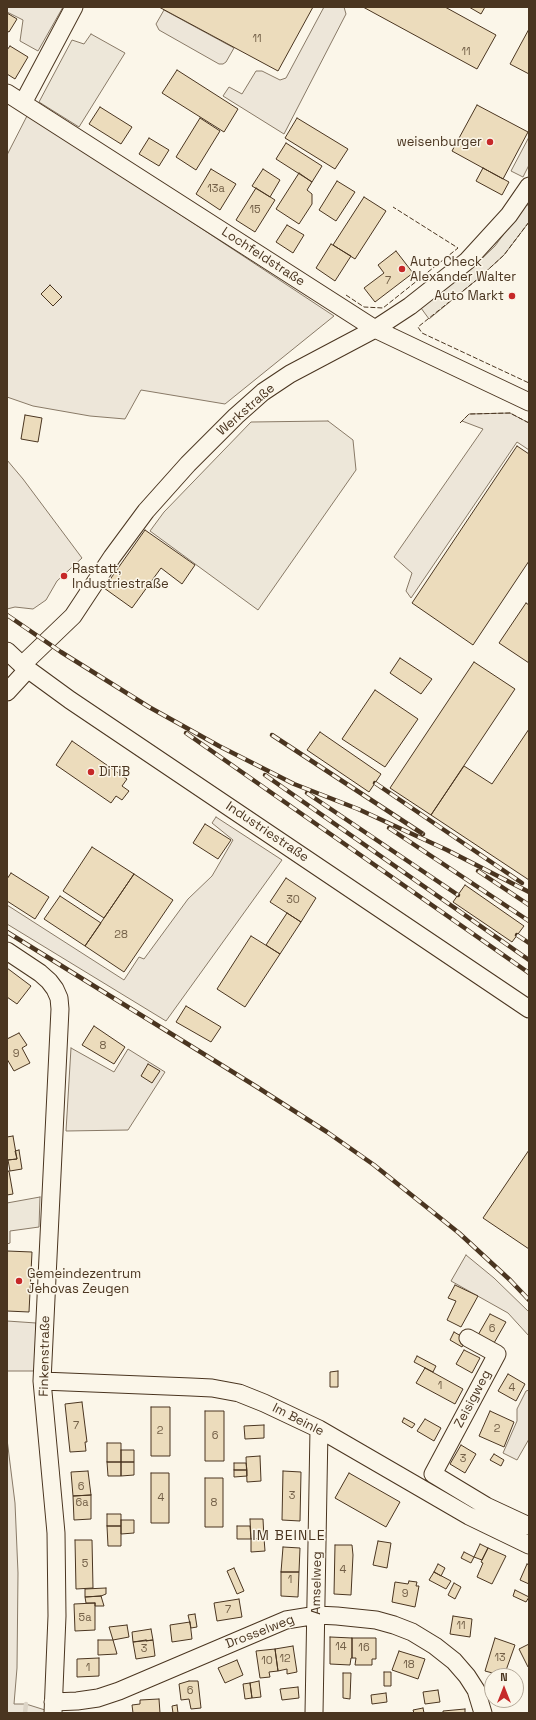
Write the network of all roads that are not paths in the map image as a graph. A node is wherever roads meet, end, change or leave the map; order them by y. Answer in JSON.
{"nodes":[{"id":1,"x":74,"y":7,"type":"edge"},
{"id":2,"x":7,"y":93,"type":"edge"},
{"id":3,"x":23,"y":103,"type":"junction"},
{"id":4,"x":529,"y":186,"type":"edge"},
{"id":5,"x":375,"y":329,"type":"junction"},
{"id":6,"x":529,"y":402,"type":"edge"},
{"id":7,"x":7,"y":651,"type":"edge"},
{"id":8,"x":25,"y":667,"type":"junction"},
{"id":9,"x":7,"y":692,"type":"edge"},
{"id":10,"x":7,"y":951,"type":"edge"},
{"id":11,"x":529,"y":1009,"type":"edge"},
{"id":12,"x":468,"y":1338,"type":"dead end"},
{"id":13,"x":42,"y":1381,"type":"junction"},
{"id":14,"x":319,"y":1429,"type":"junction"},
{"id":15,"x":529,"y":1526,"type":"edge"},
{"id":16,"x":529,"y":1545,"type":"edge"},
{"id":17,"x":317,"y":1615,"type":"junction"},
{"id":18,"x":53,"y":1707,"type":"edge"},
{"id":19,"x":314,"y":1713,"type":"edge"},
{"id":20,"x":483,"y":1713,"type":"edge"}],
"edges":[{"from":1,"to":3,"type":"street"},
{"from":2,"to":3,"type":"street","name":"Lochfeldstraße"},
{"from":3,"to":5,"type":"street","name":"Lochfeldstraße"},
{"from":4,"to":5,"type":"street","name":"Werkstraße"},
{"from":5,"to":6,"type":"street","name":"Lochfeldstraße"},
{"from":5,"to":8,"type":"street","name":"Werkstraße"},
{"from":7,"to":8,"type":"street","name":"Industriestraße"},
{"from":8,"to":9,"type":"street","name":"Werkstraße"},
{"from":8,"to":11,"type":"street","name":"Industriestraße"},
{"from":10,"to":13,"type":"street","name":"Finkenstraße"},
{"from":12,"to":15,"type":"street","name":"Zeisigweg"},
{"from":13,"to":14,"type":"street","name":"Im Beinle"},
{"from":13,"to":18,"type":"street","name":"Finkenstraße"},
{"from":14,"to":16,"type":"street","name":"Im Beinle"},
{"from":14,"to":17,"type":"street","name":"Amselweg"},
{"from":17,"to":18,"type":"street","name":"Drosselweg"},
{"from":17,"to":19,"type":"street","name":"Amselweg"},
{"from":17,"to":20,"type":"street","name":"Drosselweg"}]}
